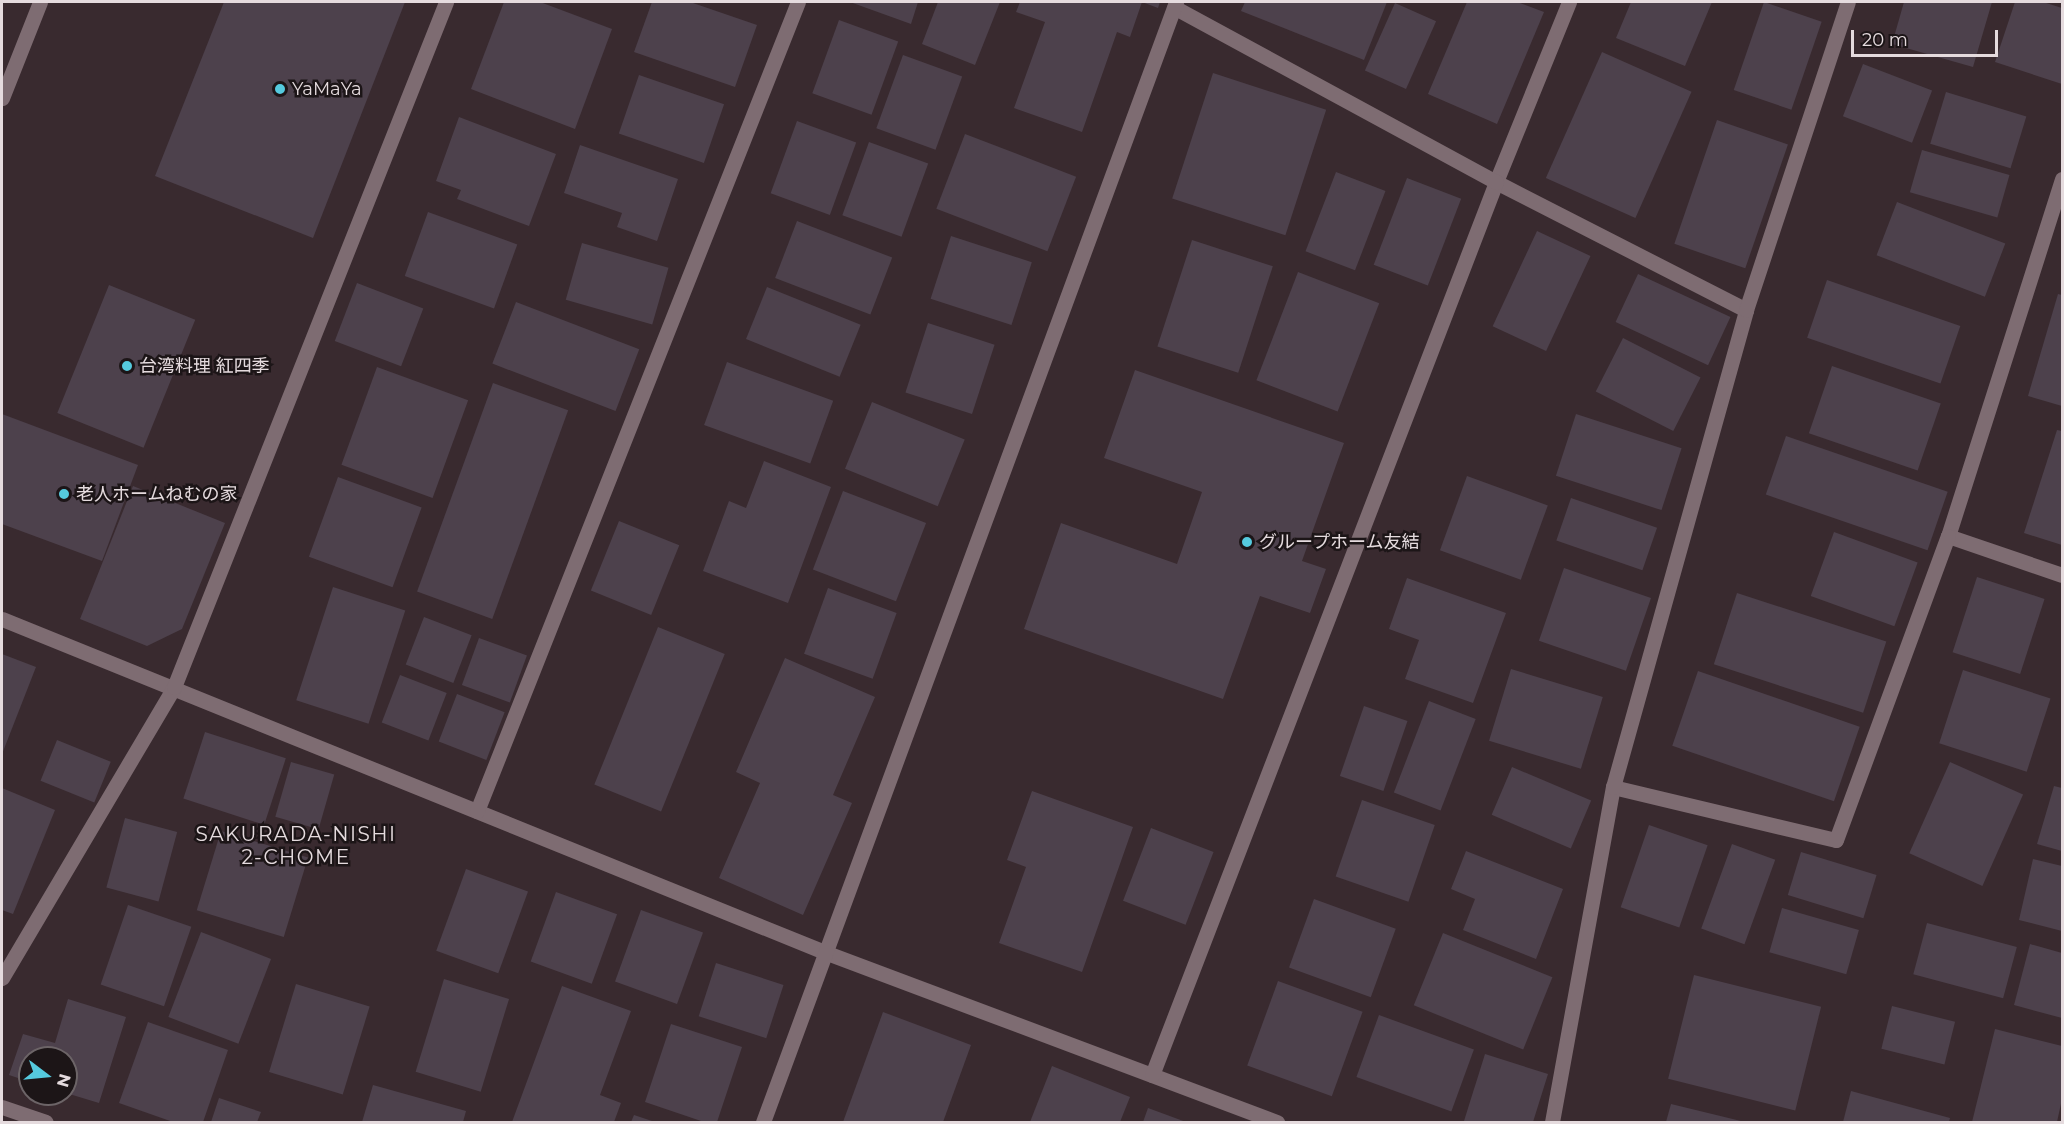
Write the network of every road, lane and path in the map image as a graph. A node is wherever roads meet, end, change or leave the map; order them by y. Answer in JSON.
{"nodes":[{"id":1,"x":40,"y":2,"type":"edge"},
{"id":2,"x":446,"y":2,"type":"edge"},
{"id":3,"x":798,"y":2,"type":"edge"},
{"id":4,"x":1569,"y":2,"type":"edge"},
{"id":5,"x":1848,"y":2,"type":"edge"},
{"id":6,"x":1175,"y":4,"type":"edge"},
{"id":7,"x":2,"y":98,"type":"edge"},
{"id":8,"x":2062,"y":179,"type":"edge"},
{"id":9,"x":1497,"y":182,"type":"junction"},
{"id":10,"x":1746,"y":310,"type":"junction"},
{"id":11,"x":1948,"y":536,"type":"junction"},
{"id":12,"x":2062,"y":576,"type":"edge"},
{"id":13,"x":2,"y":619,"type":"edge"},
{"id":14,"x":174,"y":687,"type":"junction"},
{"id":15,"x":1613,"y":787,"type":"junction"},
{"id":16,"x":477,"y":811,"type":"junction"},
{"id":17,"x":826,"y":954,"type":"junction"},
{"id":18,"x":2,"y":978,"type":"edge"},
{"id":19,"x":1152,"y":1075,"type":"junction"},
{"id":20,"x":2,"y":1107,"type":"edge"},
{"id":21,"x":46,"y":1122,"type":"edge"},
{"id":22,"x":763,"y":1122,"type":"edge"},
{"id":23,"x":1276,"y":1122,"type":"edge"},
{"id":24,"x":1552,"y":1122,"type":"edge"}],
"edges":[{"from":1,"to":7,"type":"street"},
{"from":2,"to":14,"type":"street"},
{"from":3,"to":16,"type":"street"},
{"from":4,"to":9,"type":"street"},
{"from":5,"to":10,"type":"street"},
{"from":6,"to":9,"type":"street"},
{"from":6,"to":17,"type":"street"},
{"from":8,"to":11,"type":"street"},
{"from":9,"to":10,"type":"street"},
{"from":9,"to":19,"type":"street"},
{"from":10,"to":15,"type":"street"},
{"from":11,"to":12,"type":"street"},
{"from":11,"to":15,"type":"street"},
{"from":13,"to":14,"type":"street"},
{"from":14,"to":16,"type":"street"},
{"from":14,"to":18,"type":"street"},
{"from":15,"to":24,"type":"street"},
{"from":16,"to":17,"type":"street"},
{"from":17,"to":19,"type":"street"},
{"from":17,"to":22,"type":"street"},
{"from":19,"to":23,"type":"street"},
{"from":20,"to":21,"type":"street"}]}
